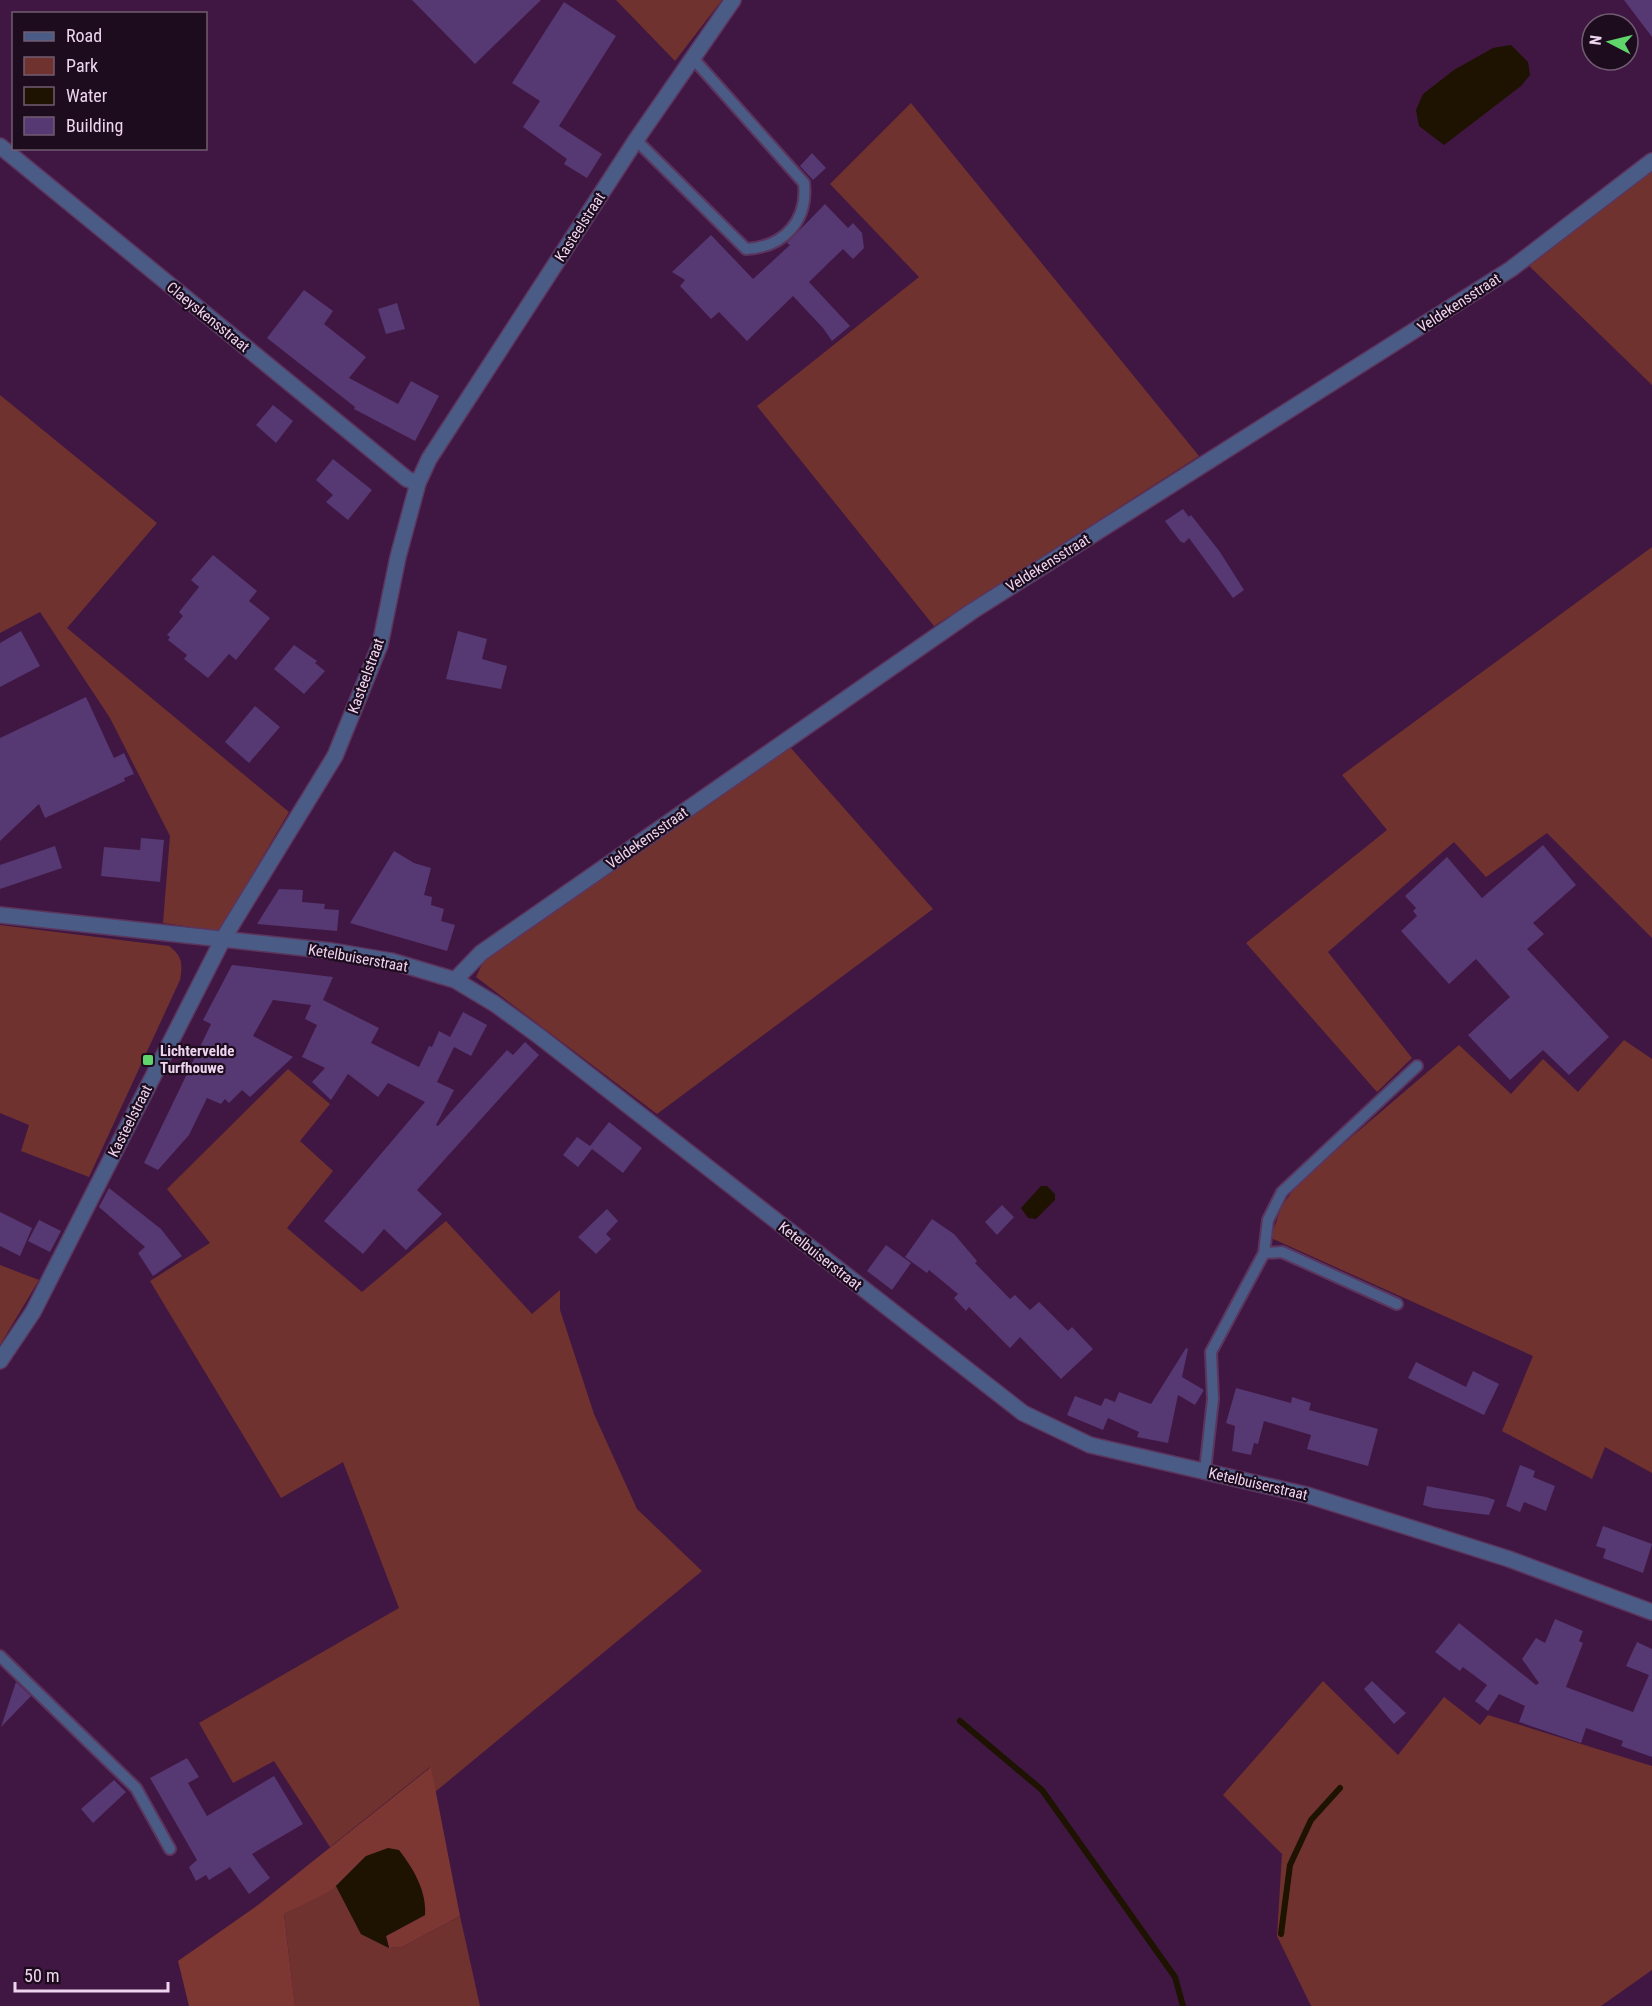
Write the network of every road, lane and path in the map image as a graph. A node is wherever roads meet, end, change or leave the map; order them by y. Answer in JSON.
{"nodes":[{"id":1,"x":733,"y":0,"type":"edge"},
{"id":2,"x":691,"y":59,"type":"junction"},
{"id":3,"x":636,"y":140,"type":"junction"},
{"id":4,"x":0,"y":146,"type":"edge"},
{"id":5,"x":1652,"y":161,"type":"edge"},
{"id":6,"x":418,"y":483,"type":"junction"},
{"id":7,"x":0,"y":915,"type":"edge"},
{"id":8,"x":223,"y":939,"type":"junction"},
{"id":9,"x":455,"y":980,"type":"junction"},
{"id":10,"x":1418,"y":1066,"type":"dead end"},
{"id":11,"x":1264,"y":1253,"type":"junction"},
{"id":12,"x":1397,"y":1304,"type":"dead end"},
{"id":13,"x":0,"y":1361,"type":"edge"},
{"id":14,"x":1205,"y":1471,"type":"junction"},
{"id":15,"x":1652,"y":1612,"type":"edge"},
{"id":16,"x":0,"y":1656,"type":"edge"},
{"id":17,"x":170,"y":1849,"type":"dead end"}],
"edges":[{"from":1,"to":2,"type":"street","name":"Kasteelstraat"},
{"from":2,"to":3,"type":"street","name":"Kasteelstraat"},
{"from":2,"to":3,"type":"lane"},
{"from":3,"to":6,"type":"street","name":"Kasteelstraat"},
{"from":4,"to":6,"type":"street","name":"Claeyskensstraat"},
{"from":5,"to":9,"type":"street","name":"Veldekensstraat"},
{"from":6,"to":8,"type":"street","name":"Kasteelstraat"},
{"from":7,"to":8,"type":"street","name":"Ketelbuiserstraat"},
{"from":8,"to":9,"type":"street","name":"Ketelbuiserstraat"},
{"from":8,"to":13,"type":"street","name":"Kasteelstraat"},
{"from":9,"to":14,"type":"street","name":"Ketelbuiserstraat"},
{"from":10,"to":11,"type":"lane"},
{"from":11,"to":12,"type":"lane"},
{"from":11,"to":14,"type":"lane"},
{"from":14,"to":15,"type":"street","name":"Ketelbuiserstraat"},
{"from":16,"to":17,"type":"lane"}]}
